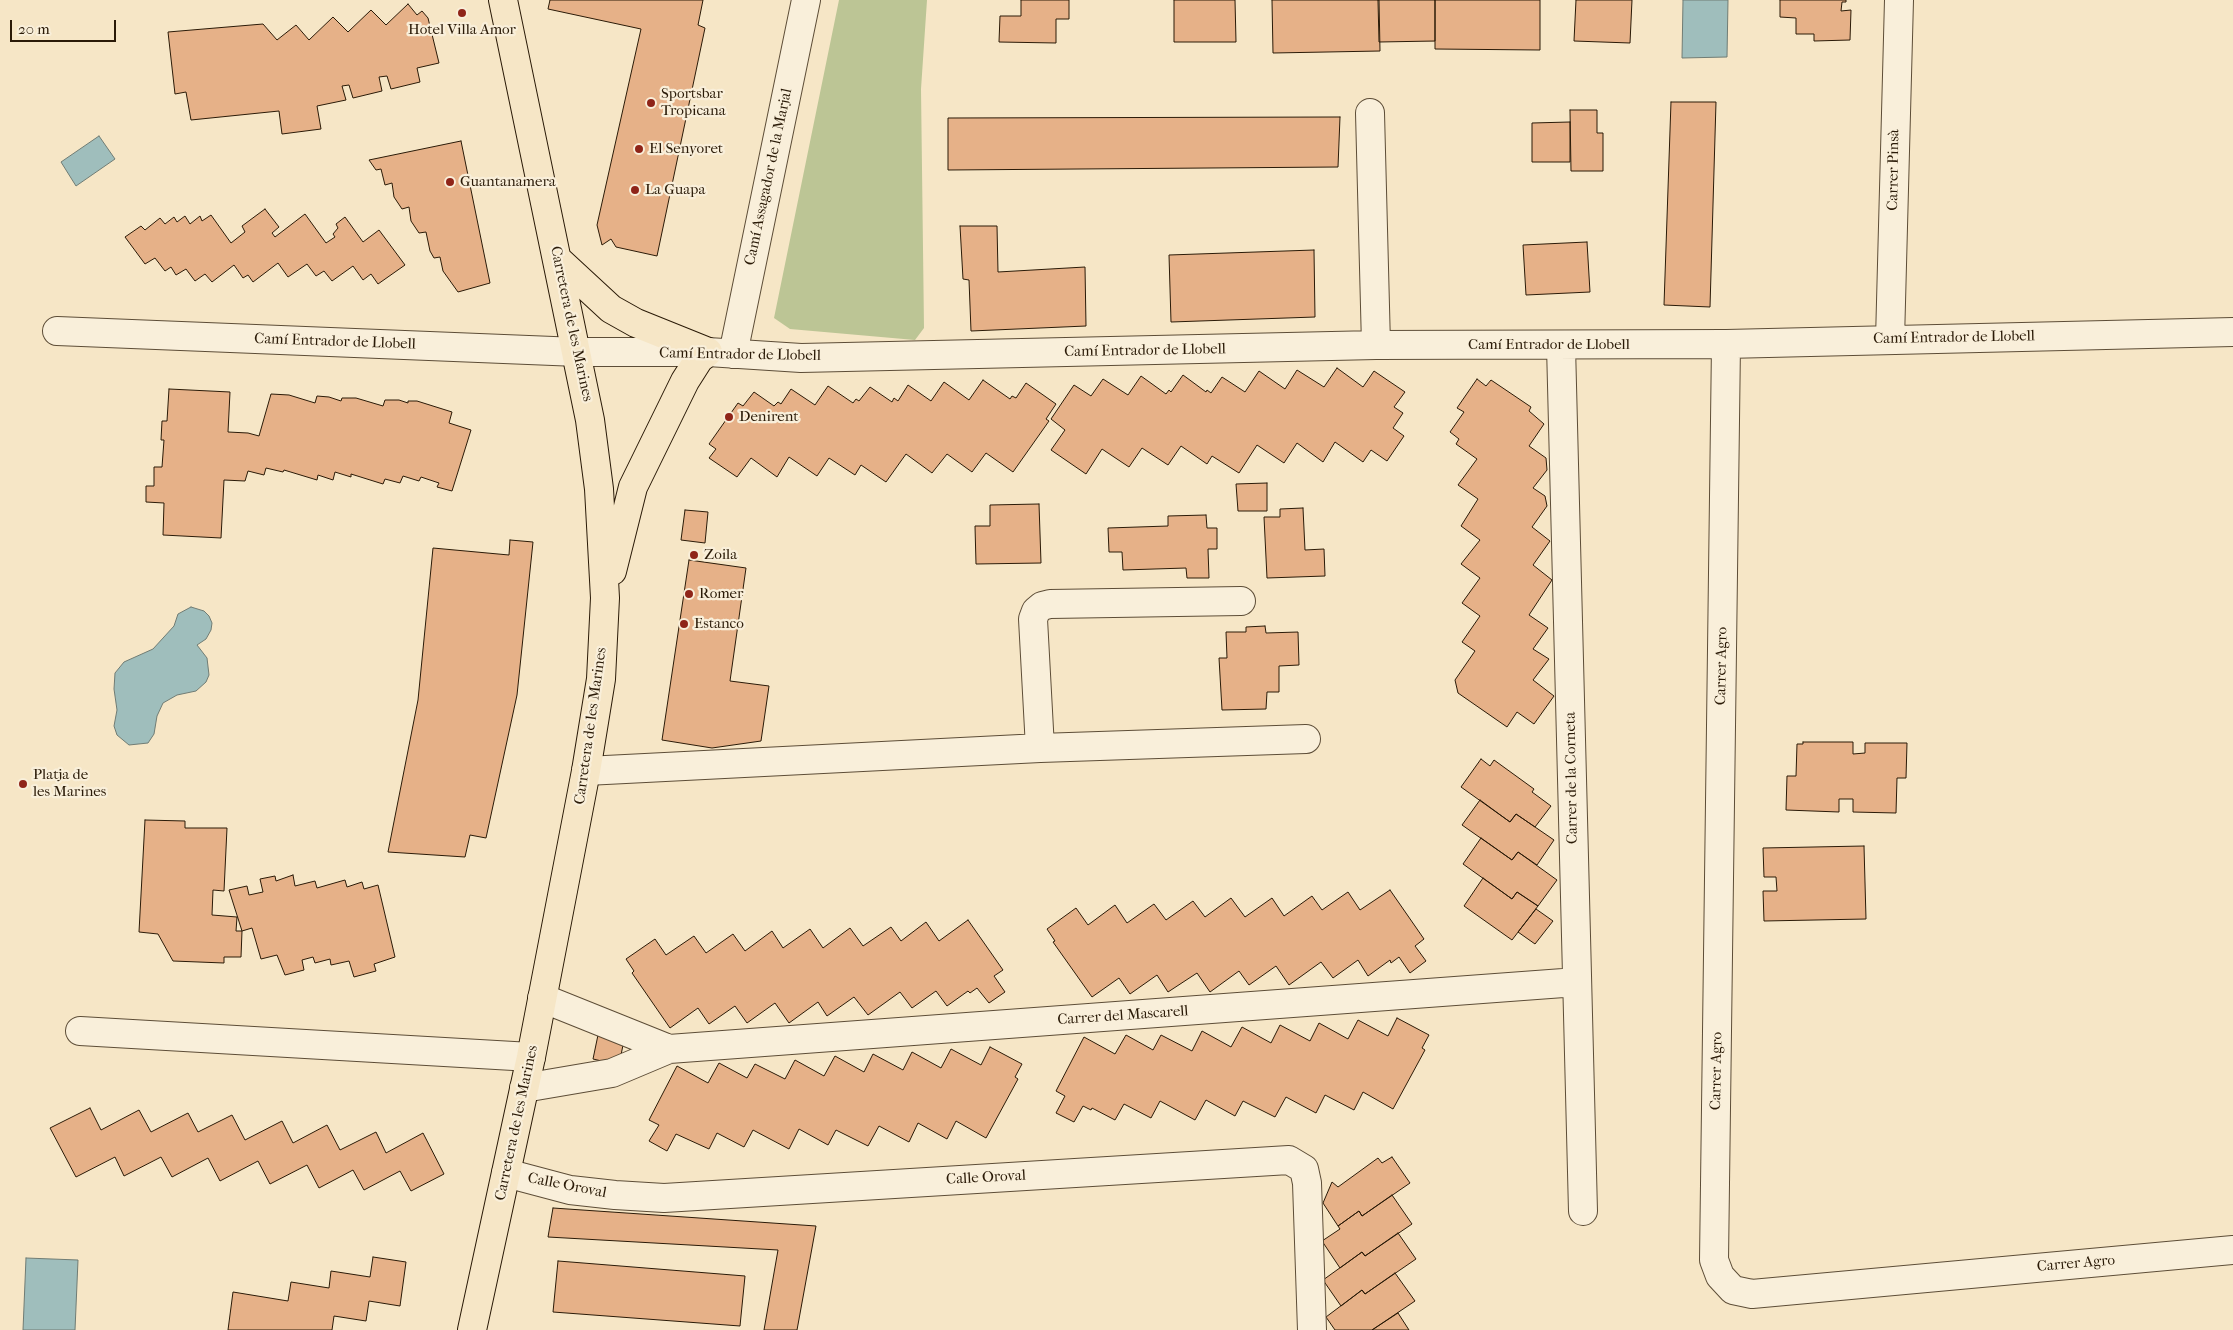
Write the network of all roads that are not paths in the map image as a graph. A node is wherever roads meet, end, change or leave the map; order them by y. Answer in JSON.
{"nodes":[{"id":1,"x":503,"y":0,"type":"edge"},
{"id":2,"x":806,"y":0,"type":"edge"},
{"id":3,"x":1899,"y":0,"type":"edge"},
{"id":4,"x":1370,"y":113,"type":"dead end"},
{"id":5,"x":558,"y":260,"type":"junction"},
{"id":6,"x":57,"y":331,"type":"dead end"},
{"id":7,"x":2233,"y":332,"type":"edge"},
{"id":8,"x":1890,"y":340,"type":"junction"},
{"id":9,"x":1726,"y":344,"type":"junction"},
{"id":10,"x":1376,"y":345,"type":"junction"},
{"id":11,"x":1561,"y":346,"type":"junction"},
{"id":12,"x":578,"y":352,"type":"junction"},
{"id":13,"x":720,"y":353,"type":"junction"},
{"id":14,"x":605,"y":598,"type":"junction"},
{"id":15,"x":1241,"y":602,"type":"dead end"},
{"id":16,"x":1306,"y":739,"type":"dead end"},
{"id":17,"x":1040,"y":748,"type":"junction"},
{"id":18,"x":586,"y":771,"type":"junction"},
{"id":19,"x":1577,"y":982,"type":"junction"},
{"id":20,"x":542,"y":998,"type":"junction"},
{"id":21,"x":80,"y":1031,"type":"dead end"},
{"id":22,"x":669,"y":1049,"type":"junction"},
{"id":23,"x":531,"y":1057,"type":"junction"},
{"id":24,"x":524,"y":1088,"type":"junction"},
{"id":25,"x":506,"y":1173,"type":"junction"},
{"id":26,"x":1583,"y":1211,"type":"dead end"},
{"id":27,"x":2233,"y":1250,"type":"edge"},
{"id":28,"x":472,"y":1330,"type":"edge"},
{"id":29,"x":1312,"y":1330,"type":"edge"}],
"edges":[{"from":1,"to":5,"type":"main road","name":"Carretera de les Marines"},
{"from":2,"to":13,"type":"street","name":"Camí Assagador de la Marjal"},
{"from":3,"to":8,"type":"street","name":"Carrer Pinsà"},
{"from":4,"to":10,"type":"street"},
{"from":5,"to":12,"type":"main road","name":"Carretera de les Marines"},
{"from":5,"to":13,"type":"main road"},
{"from":6,"to":12,"type":"street","name":"Camí Entrador de Llobell"},
{"from":7,"to":8,"type":"street","name":"Camí Entrador de Llobell"},
{"from":8,"to":9,"type":"street","name":"Camí Entrador de Llobell"},
{"from":9,"to":11,"type":"street","name":"Camí Entrador de Llobell"},
{"from":9,"to":27,"type":"street","name":"Carrer Agro"},
{"from":10,"to":11,"type":"street","name":"Camí Entrador de Llobell"},
{"from":10,"to":13,"type":"street","name":"Camí Entrador de Llobell"},
{"from":11,"to":19,"type":"street","name":"Carrer de la Corneta"},
{"from":12,"to":13,"type":"street","name":"Camí Entrador de Llobell"},
{"from":12,"to":14,"type":"main road","name":"Carretera de les Marines"},
{"from":13,"to":14,"type":"main road"},
{"from":14,"to":18,"type":"main road","name":"Carretera de les Marines"},
{"from":15,"to":17,"type":"street"},
{"from":16,"to":17,"type":"street"},
{"from":17,"to":18,"type":"street"},
{"from":18,"to":20,"type":"main road","name":"Carretera de les Marines"},
{"from":19,"to":22,"type":"street","name":"Carrer del Mascarell"},
{"from":19,"to":26,"type":"street","name":"Carrer de la Corneta"},
{"from":20,"to":22,"type":"street","name":"Carrer del Mascarell"},
{"from":20,"to":23,"type":"main road","name":"Carretera de les Marines"},
{"from":21,"to":23,"type":"street"},
{"from":22,"to":24,"type":"street","name":"Carrer del Mascarell"},
{"from":23,"to":24,"type":"main road","name":"Carretera de les Marines"},
{"from":24,"to":25,"type":"main road","name":"Carretera de les Marines"},
{"from":25,"to":28,"type":"main road","name":"Carretera de les Marines"},
{"from":25,"to":29,"type":"street","name":"Calle Oroval"}]}
